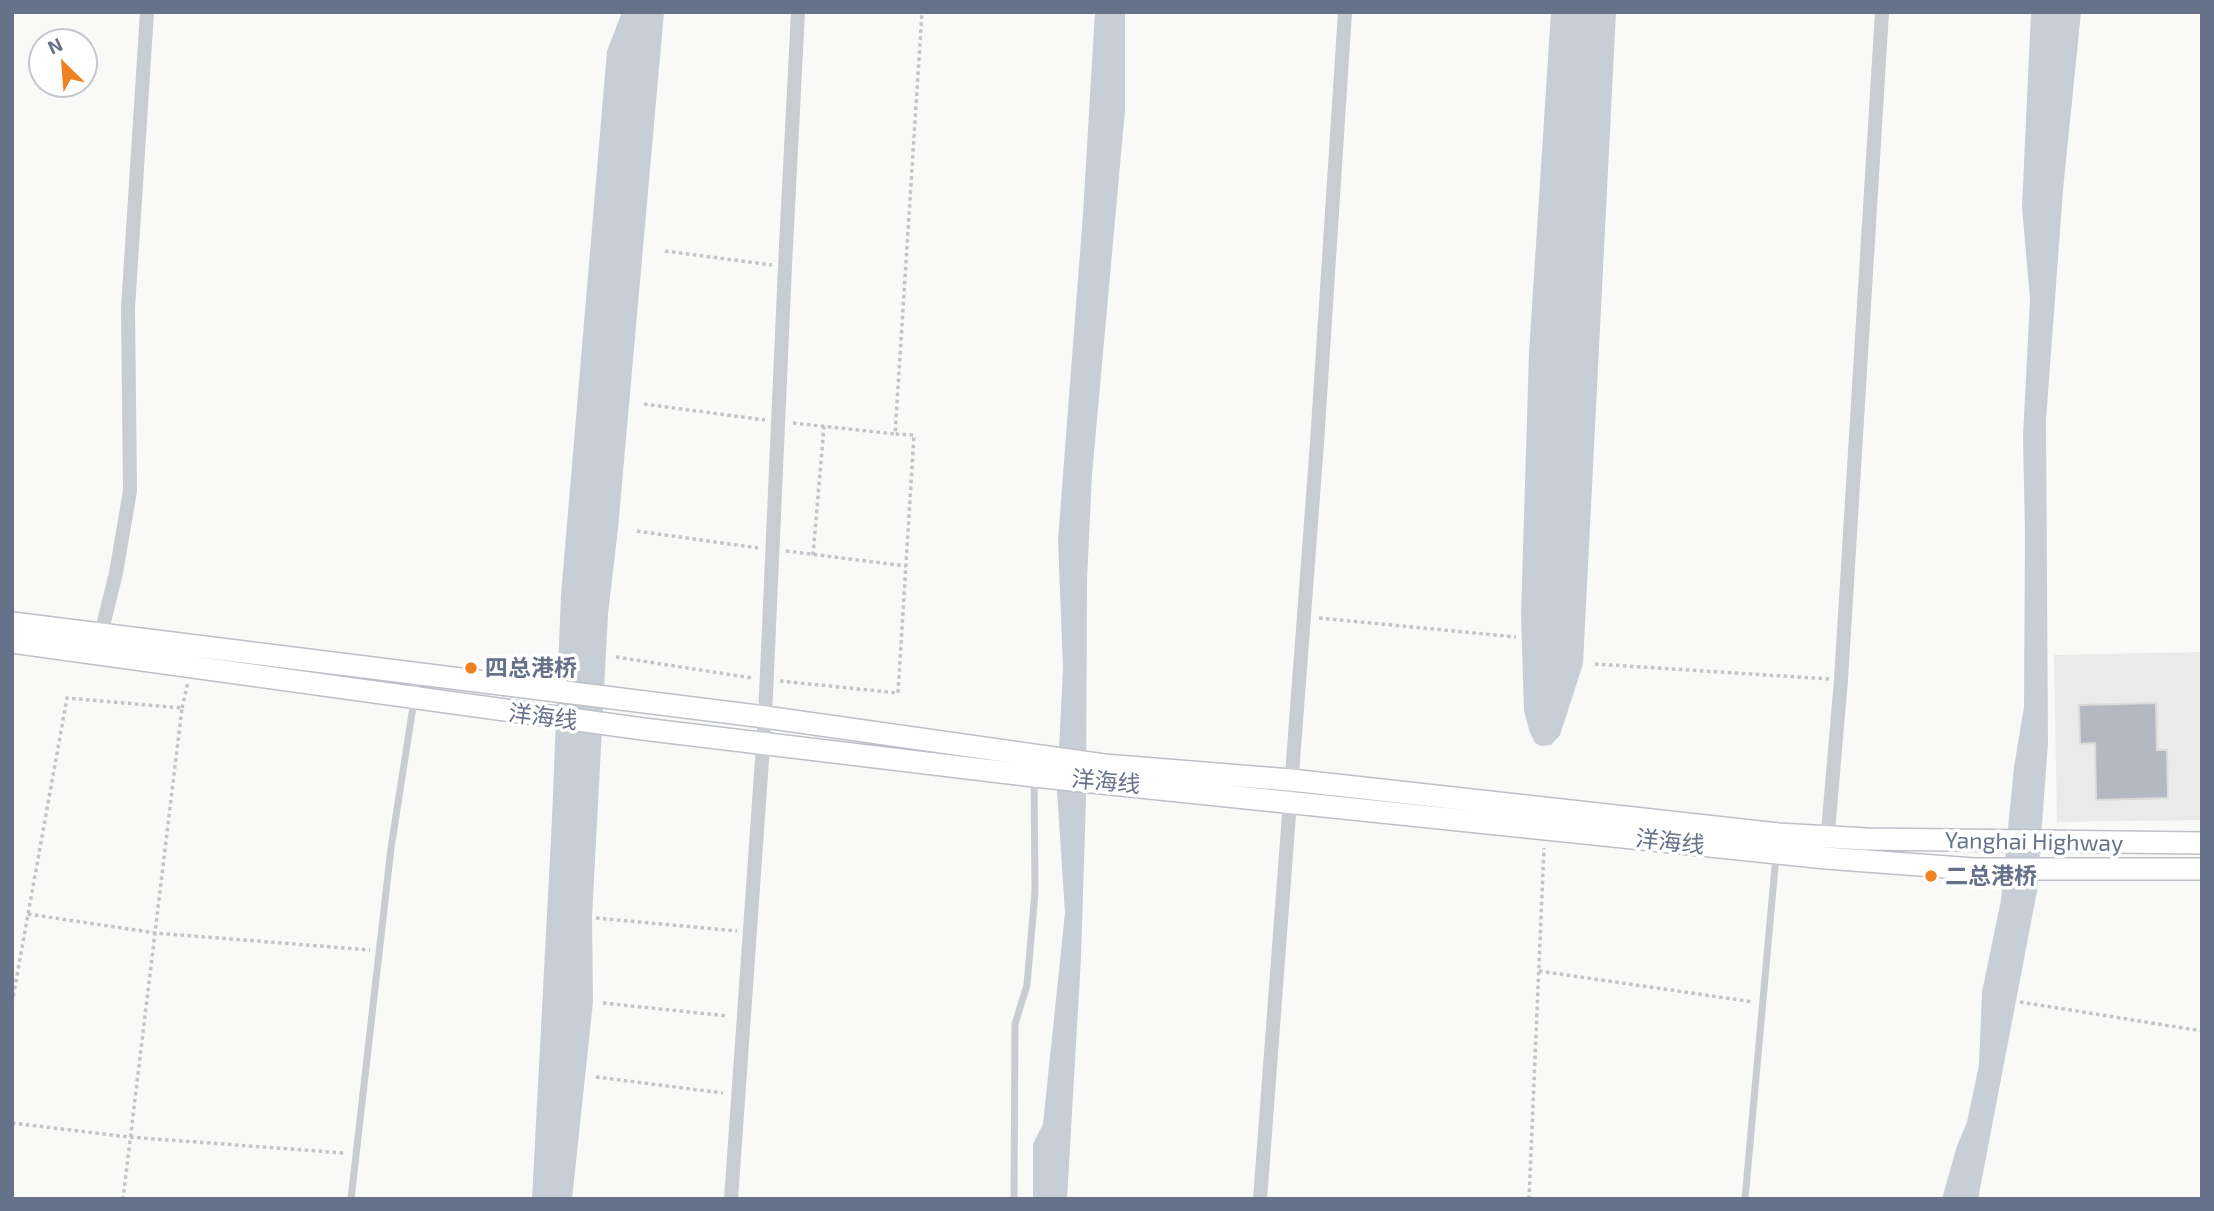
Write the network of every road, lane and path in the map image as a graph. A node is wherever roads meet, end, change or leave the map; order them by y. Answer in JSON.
{"nodes":[{"id":1,"x":147,"y":12,"type":"edge"},
{"id":2,"x":798,"y":12,"type":"edge"},
{"id":3,"x":922,"y":12,"type":"edge"},
{"id":4,"x":1345,"y":12,"type":"edge"},
{"id":5,"x":1882,"y":12,"type":"edge"},
{"id":6,"x":665,"y":251,"type":"dead end"},
{"id":7,"x":785,"y":266,"type":"junction"},
{"id":8,"x":824,"y":426,"type":"dead end"},
{"id":9,"x":813,"y":555,"type":"dead end"},
{"id":10,"x":1303,"y":616,"type":"junction"},
{"id":11,"x":1516,"y":637,"type":"dead end"},
{"id":12,"x":13,"y":642,"type":"edge"},
{"id":13,"x":98,"y":644,"type":"junction"},
{"id":14,"x":616,"y":657,"type":"dead end"},
{"id":15,"x":1595,"y":664,"type":"dead end"},
{"id":16,"x":418,"y":674,"type":"junction"},
{"id":17,"x":766,"y":680,"type":"junction"},
{"id":18,"x":1841,"y":680,"type":"junction"},
{"id":19,"x":414,"y":699,"type":"junction"},
{"id":20,"x":765,"y":717,"type":"junction"},
{"id":21,"x":763,"y":744,"type":"junction"},
{"id":22,"x":1041,"y":767,"type":"junction"},
{"id":23,"x":1290,"y":791,"type":"junction"},
{"id":24,"x":1545,"y":829,"type":"junction"},
{"id":25,"x":1828,"y":837,"type":"junction"},
{"id":26,"x":1973,"y":841,"type":"joint"},
{"id":27,"x":2202,"y":843,"type":"edge"},
{"id":28,"x":1777,"y":844,"type":"junction"},
{"id":29,"x":1826,"y":858,"type":"junction"},
{"id":30,"x":2202,"y":869,"type":"edge"},
{"id":31,"x":28,"y":914,"type":"junction"},
{"id":32,"x":596,"y":918,"type":"dead end"},
{"id":33,"x":155,"y":933,"type":"junction"},
{"id":34,"x":750,"y":933,"type":"junction"},
{"id":35,"x":379,"y":951,"type":"junction"},
{"id":36,"x":1539,"y":971,"type":"junction"},
{"id":37,"x":2020,"y":1002,"type":"dead end"},
{"id":38,"x":12,"y":1003,"type":"edge"},
{"id":39,"x":603,"y":1003,"type":"dead end"},
{"id":40,"x":1762,"y":1003,"type":"junction"},
{"id":41,"x":744,"y":1018,"type":"junction"},
{"id":42,"x":2202,"y":1031,"type":"edge"},
{"id":43,"x":596,"y":1077,"type":"dead end"},
{"id":44,"x":739,"y":1095,"type":"junction"},
{"id":45,"x":12,"y":1123,"type":"edge"},
{"id":46,"x":129,"y":1137,"type":"junction"},
{"id":47,"x":356,"y":1154,"type":"junction"},
{"id":48,"x":123,"y":1199,"type":"edge"},
{"id":49,"x":351,"y":1199,"type":"edge"},
{"id":50,"x":731,"y":1199,"type":"edge"},
{"id":51,"x":1014,"y":1199,"type":"edge"},
{"id":52,"x":1260,"y":1199,"type":"edge"},
{"id":53,"x":1529,"y":1199,"type":"edge"},
{"id":54,"x":1745,"y":1199,"type":"edge"}],
"edges":[{"from":1,"to":13,"type":"street"},
{"from":2,"to":7,"type":"street"},
{"from":3,"to":17,"type":"path"},
{"from":4,"to":10,"type":"street"},
{"from":5,"to":18,"type":"street"},
{"from":6,"to":7,"type":"path"},
{"from":7,"to":17,"type":"street"},
{"from":8,"to":9,"type":"path"},
{"from":10,"to":11,"type":"path"},
{"from":10,"to":23,"type":"street"},
{"from":12,"to":13,"type":"main road","name":"洋海线"},
{"from":13,"to":16,"type":"main road","name":"洋海线"},
{"from":13,"to":19,"type":"main road","name":"洋海线"},
{"from":14,"to":17,"type":"path"},
{"from":15,"to":18,"type":"path"},
{"from":16,"to":19,"type":"lane"},
{"from":16,"to":20,"type":"main road","name":"洋海线"},
{"from":17,"to":20,"type":"street"},
{"from":18,"to":25,"type":"street"},
{"from":19,"to":21,"type":"main road","name":"洋海线"},
{"from":19,"to":35,"type":"lane"},
{"from":20,"to":21,"type":"street"},
{"from":20,"to":22,"type":"main road","name":"洋海线"},
{"from":21,"to":22,"type":"main road","name":"洋海线"},
{"from":21,"to":34,"type":"street"},
{"from":22,"to":23,"type":"main road","name":"洋海线"},
{"from":22,"to":51,"type":"lane"},
{"from":23,"to":24,"type":"main road","name":"洋海线"},
{"from":23,"to":28,"type":"main road","name":"洋海线"},
{"from":23,"to":52,"type":"street"},
{"from":24,"to":28,"type":"main road","name":"洋海线"},
{"from":24,"to":36,"type":"path"},
{"from":25,"to":26,"type":"main road","name":"洋海线"},
{"from":25,"to":28,"type":"main road","name":"洋海线"},
{"from":25,"to":29,"type":"street"},
{"from":26,"to":27,"type":"main road","name":"Yanghai Highway"},
{"from":28,"to":29,"type":"main road","name":"洋海线"},
{"from":28,"to":40,"type":"lane"},
{"from":29,"to":30,"type":"main road","name":"洋海线"},
{"from":31,"to":33,"type":"path"},
{"from":31,"to":33,"type":"path"},
{"from":31,"to":38,"type":"path"},
{"from":32,"to":34,"type":"path"},
{"from":33,"to":35,"type":"path"},
{"from":33,"to":46,"type":"path"},
{"from":34,"to":41,"type":"street"},
{"from":35,"to":47,"type":"lane"},
{"from":36,"to":40,"type":"path"},
{"from":36,"to":53,"type":"path"},
{"from":37,"to":42,"type":"path"},
{"from":39,"to":41,"type":"path"},
{"from":40,"to":54,"type":"lane"},
{"from":41,"to":44,"type":"street"},
{"from":43,"to":44,"type":"path"},
{"from":44,"to":50,"type":"street"},
{"from":45,"to":46,"type":"path"},
{"from":46,"to":47,"type":"path"},
{"from":46,"to":48,"type":"path"},
{"from":47,"to":49,"type":"lane"}]}
